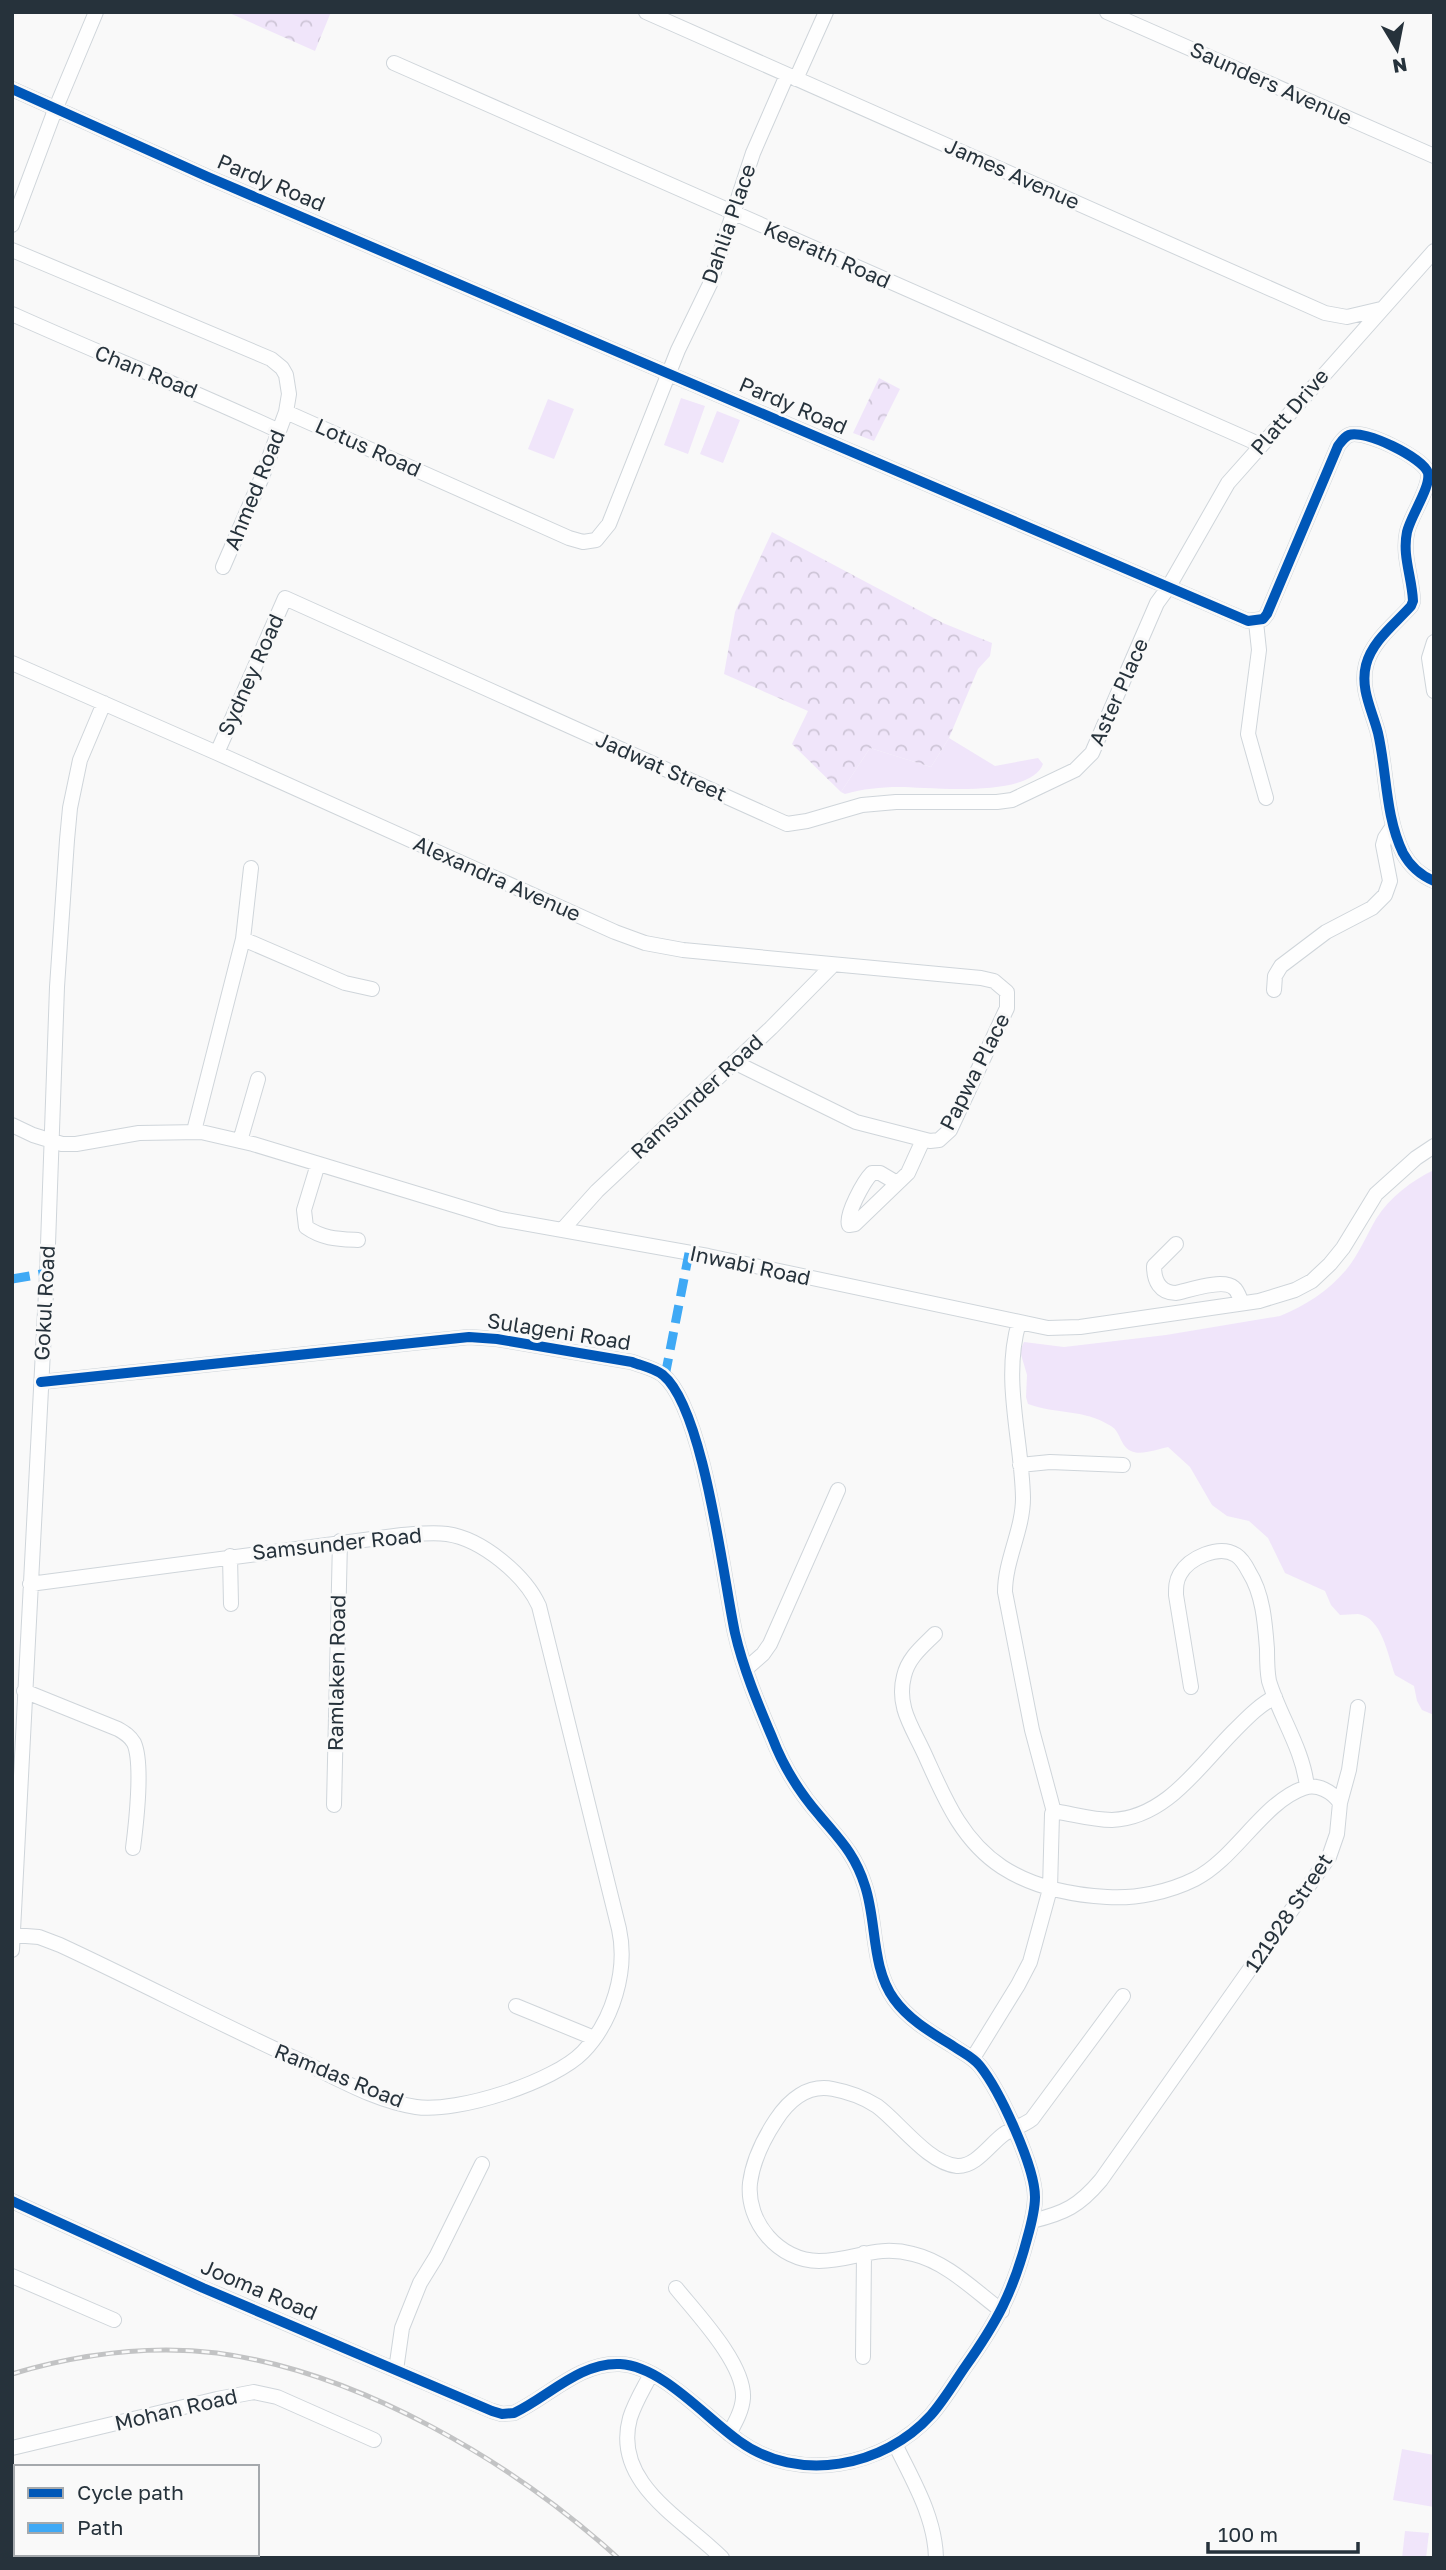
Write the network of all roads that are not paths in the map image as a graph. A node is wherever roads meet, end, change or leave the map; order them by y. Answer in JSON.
{"nodes":[{"id":1,"x":96,"y":12,"type":"edge"},
{"id":2,"x":646,"y":12,"type":"edge"},
{"id":3,"x":826,"y":12,"type":"edge"},
{"id":4,"x":1107,"y":12,"type":"edge"},
{"id":5,"x":394,"y":64,"type":"dead end"},
{"id":6,"x":792,"y":77,"type":"junction"},
{"id":7,"x":12,"y":89,"type":"edge"},
{"id":8,"x":55,"y":110,"type":"junction"},
{"id":9,"x":1434,"y":156,"type":"edge"},
{"id":10,"x":733,"y":214,"type":"junction"},
{"id":11,"x":12,"y":225,"type":"edge"},
{"id":12,"x":12,"y":250,"type":"edge"},
{"id":13,"x":1434,"y":251,"type":"edge"},
{"id":14,"x":1382,"y":309,"type":"junction"},
{"id":15,"x":12,"y":314,"type":"edge"},
{"id":16,"x":1338,"y":317,"type":"junction"},
{"id":17,"x":1352,"y":342,"type":"junction"},
{"id":18,"x":668,"y":373,"type":"junction"},
{"id":19,"x":286,"y":412,"type":"junction"},
{"id":20,"x":279,"y":431,"type":"junction"},
{"id":21,"x":1261,"y":445,"type":"junction"},
{"id":22,"x":223,"y":567,"type":"dead end"},
{"id":23,"x":1168,"y":588,"type":"junction"},
{"id":24,"x":285,"y":598,"type":"joint"},
{"id":25,"x":1256,"y":622,"type":"junction"},
{"id":26,"x":1434,"y":642,"type":"edge"},
{"id":27,"x":12,"y":663,"type":"edge"},
{"id":28,"x":1434,"y":691,"type":"edge"},
{"id":29,"x":104,"y":703,"type":"junction"},
{"id":30,"x":217,"y":753,"type":"junction"},
{"id":31,"x":1054,"y":782,"type":"joint"},
{"id":32,"x":1266,"y":798,"type":"dead end"},
{"id":33,"x":1394,"y":826,"type":"junction"},
{"id":34,"x":251,"y":869,"type":"dead end"},
{"id":35,"x":1434,"y":881,"type":"edge"},
{"id":36,"x":243,"y":939,"type":"junction"},
{"id":37,"x":833,"y":964,"type":"junction"},
{"id":38,"x":373,"y":989,"type":"dead end"},
{"id":39,"x":1274,"y":990,"type":"dead end"},
{"id":40,"x":1007,"y":992,"type":"joint"},
{"id":41,"x":734,"y":1062,"type":"junction"},
{"id":42,"x":258,"y":1079,"type":"dead end"},
{"id":43,"x":12,"y":1125,"type":"edge"},
{"id":44,"x":194,"y":1131,"type":"junction"},
{"id":45,"x":923,"y":1140,"type":"junction"},
{"id":46,"x":240,"y":1141,"type":"junction"},
{"id":47,"x":51,"y":1142,"type":"junction"},
{"id":48,"x":1434,"y":1146,"type":"edge"},
{"id":49,"x":318,"y":1164,"type":"junction"},
{"id":50,"x":897,"y":1183,"type":"dead end"},
{"id":51,"x":562,"y":1230,"type":"junction"},
{"id":52,"x":358,"y":1240,"type":"dead end"},
{"id":53,"x":1176,"y":1244,"type":"dead end"},
{"id":54,"x":1242,"y":1303,"type":"junction"},
{"id":55,"x":1019,"y":1322,"type":"junction"},
{"id":56,"x":41,"y":1381,"type":"junction"},
{"id":57,"x":1020,"y":1465,"type":"junction"},
{"id":58,"x":1123,"y":1465,"type":"dead end"},
{"id":59,"x":838,"y":1490,"type":"dead end"},
{"id":60,"x":340,"y":1541,"type":"junction"},
{"id":61,"x":230,"y":1556,"type":"junction"},
{"id":62,"x":30,"y":1584,"type":"junction"},
{"id":63,"x":231,"y":1604,"type":"dead end"},
{"id":64,"x":935,"y":1634,"type":"dead end"},
{"id":65,"x":747,"y":1668,"type":"junction"},
{"id":66,"x":1191,"y":1687,"type":"dead end"},
{"id":67,"x":24,"y":1691,"type":"junction"},
{"id":68,"x":1275,"y":1697,"type":"junction"},
{"id":69,"x":1358,"y":1707,"type":"dead end"},
{"id":70,"x":1307,"y":1787,"type":"junction"},
{"id":71,"x":1340,"y":1803,"type":"junction"},
{"id":72,"x":334,"y":1805,"type":"dead end"},
{"id":73,"x":1054,"y":1812,"type":"junction"},
{"id":74,"x":133,"y":1848,"type":"dead end"},
{"id":75,"x":1050,"y":1889,"type":"junction"},
{"id":76,"x":13,"y":1935,"type":"edge"},
{"id":77,"x":12,"y":1950,"type":"edge"},
{"id":78,"x":621,"y":1967,"type":"joint"},
{"id":79,"x":1123,"y":1996,"type":"dead end"},
{"id":80,"x":516,"y":2006,"type":"dead end"},
{"id":81,"x":594,"y":2038,"type":"junction"},
{"id":82,"x":973,"y":2058,"type":"junction"},
{"id":83,"x":1015,"y":2129,"type":"junction"},
{"id":84,"x":482,"y":2164,"type":"dead end"},
{"id":85,"x":12,"y":2201,"type":"edge"},
{"id":86,"x":1032,"y":2221,"type":"junction"},
{"id":87,"x":864,"y":2253,"type":"junction"},
{"id":88,"x":12,"y":2276,"type":"edge"},
{"id":89,"x":676,"y":2288,"type":"dead end"},
{"id":90,"x":1002,"y":2311,"type":"junction"},
{"id":91,"x":114,"y":2320,"type":"dead end"},
{"id":92,"x":863,"y":2357,"type":"dead end"},
{"id":93,"x":396,"y":2370,"type":"junction"},
{"id":94,"x":651,"y":2374,"type":"junction"},
{"id":95,"x":729,"y":2434,"type":"junction"},
{"id":96,"x":374,"y":2440,"type":"dead end"},
{"id":97,"x":896,"y":2446,"type":"junction"},
{"id":98,"x":12,"y":2448,"type":"edge"},
{"id":99,"x":722,"y":2558,"type":"edge"},
{"id":100,"x":936,"y":2558,"type":"edge"}],
"edges":[{"from":1,"to":8,"type":"street"},
{"from":2,"to":6,"type":"street","name":"James Avenue"},
{"from":3,"to":6,"type":"street","name":"Dahlia Place"},
{"from":4,"to":9,"type":"street","name":"Saunders Avenue"},
{"from":5,"to":10,"type":"street","name":"Keerath Road"},
{"from":6,"to":10,"type":"street","name":"Dahlia Place"},
{"from":6,"to":16,"type":"street","name":"James Avenue"},
{"from":7,"to":8,"type":"street","name":"Pardy Road"},
{"from":8,"to":11,"type":"street"},
{"from":8,"to":18,"type":"street","name":"Pardy Road"},
{"from":10,"to":18,"type":"street","name":"Dahlia Place"},
{"from":10,"to":21,"type":"street","name":"Keerath Road"},
{"from":12,"to":19,"type":"street"},
{"from":13,"to":14,"type":"street","name":"Platt Drive"},
{"from":14,"to":16,"type":"street"},
{"from":14,"to":17,"type":"street","name":"Platt Drive"},
{"from":15,"to":20,"type":"street","name":"Chan Road"},
{"from":16,"to":17,"type":"street"},
{"from":17,"to":21,"type":"street","name":"Platt Drive"},
{"from":18,"to":19,"type":"street","name":"Lotus Road"},
{"from":18,"to":23,"type":"street","name":"Pardy Road"},
{"from":19,"to":20,"type":"street","name":"Ahmed Road"},
{"from":20,"to":22,"type":"street","name":"Ahmed Road"},
{"from":21,"to":23,"type":"street","name":"Platt Drive"},
{"from":23,"to":25,"type":"street","name":"Pardy Road"},
{"from":23,"to":31,"type":"street","name":"Aster Place"},
{"from":24,"to":30,"type":"street","name":"Sydney Road"},
{"from":24,"to":31,"type":"street","name":"Jadwat Street"},
{"from":25,"to":32,"type":"street"},
{"from":25,"to":33,"type":"street"},
{"from":26,"to":28,"type":"street"},
{"from":27,"to":29,"type":"street","name":"Alexandra Avenue"},
{"from":29,"to":30,"type":"street","name":"Alexandra Avenue"},
{"from":29,"to":47,"type":"street","name":"Gokul Road"},
{"from":30,"to":37,"type":"street","name":"Alexandra Avenue"},
{"from":33,"to":35,"type":"street"},
{"from":33,"to":39,"type":"street"},
{"from":34,"to":36,"type":"street"},
{"from":36,"to":38,"type":"street"},
{"from":36,"to":44,"type":"street"},
{"from":37,"to":40,"type":"street","name":"Alexandra Avenue"},
{"from":37,"to":41,"type":"street","name":"Ramsunder Road"},
{"from":40,"to":45,"type":"street","name":"Papwa Place"},
{"from":41,"to":45,"type":"street","name":"Papwa Place"},
{"from":41,"to":51,"type":"street","name":"Ramsunder Road"},
{"from":42,"to":46,"type":"street"},
{"from":43,"to":47,"type":"street","name":"Inwabi Road"},
{"from":44,"to":46,"type":"street","name":"Inwabi Road"},
{"from":44,"to":47,"type":"street","name":"Inwabi Road"},
{"from":45,"to":50,"type":"street"},
{"from":46,"to":49,"type":"street","name":"Inwabi Road"},
{"from":47,"to":56,"type":"street","name":"Gokul Road"},
{"from":48,"to":54,"type":"street","name":"Inwabi Road"},
{"from":49,"to":51,"type":"street","name":"Inwabi Road"},
{"from":49,"to":52,"type":"street"},
{"from":51,"to":55,"type":"street","name":"Inwabi Road"},
{"from":53,"to":54,"type":"street"},
{"from":54,"to":55,"type":"street","name":"Inwabi Road"},
{"from":55,"to":57,"type":"street"},
{"from":56,"to":62,"type":"street","name":"Gokul Road"},
{"from":56,"to":65,"type":"street","name":"Sulageni Road"},
{"from":57,"to":58,"type":"street"},
{"from":57,"to":73,"type":"street"},
{"from":59,"to":65,"type":"street"},
{"from":60,"to":61,"type":"street","name":"Samsunder Road"},
{"from":60,"to":72,"type":"street","name":"Ramlaken Road"},
{"from":60,"to":78,"type":"street","name":"Samsunder Road"},
{"from":61,"to":62,"type":"street","name":"Samsunder Road"},
{"from":61,"to":63,"type":"street"},
{"from":62,"to":67,"type":"street","name":"Gokul Road"},
{"from":64,"to":75,"type":"street"},
{"from":65,"to":82,"type":"street","name":"Sulageni Road"},
{"from":66,"to":68,"type":"street"},
{"from":67,"to":74,"type":"street"},
{"from":67,"to":76,"type":"street","name":"Gokul Road"},
{"from":68,"to":70,"type":"street"},
{"from":68,"to":73,"type":"street"},
{"from":69,"to":71,"type":"street","name":"121928 Street"},
{"from":70,"to":71,"type":"street"},
{"from":70,"to":75,"type":"street"},
{"from":71,"to":86,"type":"street","name":"121928 Street"},
{"from":73,"to":75,"type":"street"},
{"from":75,"to":82,"type":"street"},
{"from":76,"to":77,"type":"street","name":"Gokul Road"},
{"from":76,"to":81,"type":"street","name":"Ramdas Road"},
{"from":78,"to":81,"type":"street","name":"Ramdas Road"},
{"from":79,"to":83,"type":"street"},
{"from":80,"to":81,"type":"street"},
{"from":82,"to":83,"type":"street"},
{"from":83,"to":86,"type":"street"},
{"from":83,"to":87,"type":"street"},
{"from":84,"to":93,"type":"street"},
{"from":85,"to":93,"type":"street","name":"Jooma Road"},
{"from":86,"to":90,"type":"street"},
{"from":87,"to":90,"type":"street"},
{"from":87,"to":92,"type":"street"},
{"from":88,"to":91,"type":"street"},
{"from":89,"to":95,"type":"street"},
{"from":90,"to":97,"type":"street"},
{"from":93,"to":94,"type":"street","name":"Jooma Road"},
{"from":94,"to":95,"type":"street"},
{"from":94,"to":99,"type":"street"},
{"from":95,"to":97,"type":"street"},
{"from":96,"to":98,"type":"street","name":"Mohan Road"},
{"from":97,"to":100,"type":"street"}]}
